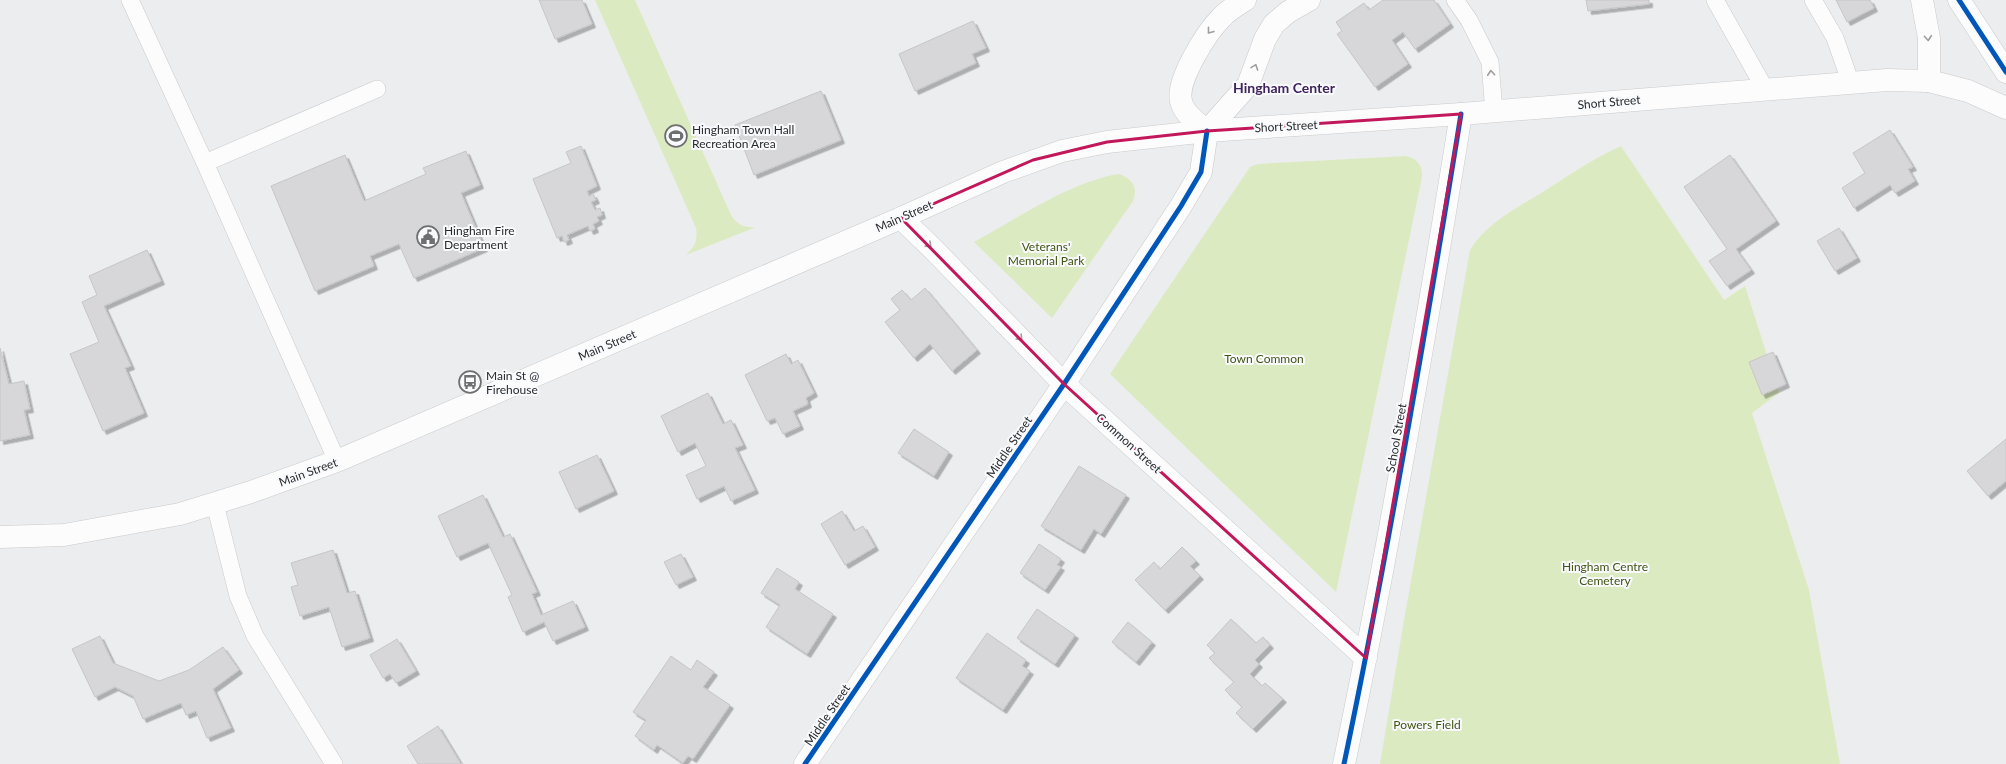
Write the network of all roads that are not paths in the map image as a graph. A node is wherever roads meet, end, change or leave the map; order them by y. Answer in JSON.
{"nodes":[{"id":1,"x":130,"y":0,"type":"edge"},
{"id":2,"x":1245,"y":0,"type":"edge"},
{"id":3,"x":1309,"y":0,"type":"edge"},
{"id":4,"x":1455,"y":0,"type":"edge"},
{"id":5,"x":1715,"y":0,"type":"edge"},
{"id":6,"x":1813,"y":0,"type":"edge"},
{"id":7,"x":1922,"y":0,"type":"edge"},
{"id":8,"x":1959,"y":0,"type":"edge"},
{"id":9,"x":1284,"y":6,"type":"edge"},
{"id":10,"x":2006,"y":72,"type":"edge"},
{"id":11,"x":1850,"y":81,"type":"junction"},
{"id":12,"x":1929,"y":81,"type":"junction"},
{"id":13,"x":377,"y":89,"type":"dead end"},
{"id":14,"x":1765,"y":89,"type":"junction"},
{"id":15,"x":2006,"y":108,"type":"edge"},
{"id":16,"x":1494,"y":112,"type":"junction"},
{"id":17,"x":1461,"y":114,"type":"junction"},
{"id":18,"x":1206,"y":131,"type":"junction"},
{"id":19,"x":205,"y":163,"type":"junction"},
{"id":20,"x":901,"y":218,"type":"junction"},
{"id":21,"x":1064,"y":384,"type":"junction"},
{"id":22,"x":337,"y":461,"type":"junction"},
{"id":23,"x":215,"y":504,"type":"junction"},
{"id":24,"x":0,"y":537,"type":"edge"},
{"id":25,"x":1366,"y":658,"type":"junction"},
{"id":26,"x":334,"y":764,"type":"edge"},
{"id":27,"x":805,"y":764,"type":"edge"},
{"id":28,"x":1344,"y":764,"type":"edge"}],
"edges":[{"from":1,"to":19,"type":"lane"},
{"from":2,"to":18,"type":"main road","one_way":true},
{"from":3,"to":9,"type":"main road"},
{"from":16,"to":4,"type":"lane","one_way":true},
{"from":5,"to":14,"type":"lane"},
{"from":6,"to":11,"type":"lane"},
{"from":7,"to":12,"type":"main road","one_way":true},
{"from":8,"to":10,"type":"main road"},
{"from":18,"to":9,"type":"main road","one_way":true},
{"from":11,"to":12,"type":"main road","name":"Short Street"},
{"from":11,"to":14,"type":"main road","name":"Short Street"},
{"from":12,"to":15,"type":"main road","name":"Short Street"},
{"from":13,"to":19,"type":"lane"},
{"from":14,"to":16,"type":"main road","name":"Short Street"},
{"from":16,"to":17,"type":"main road","name":"Short Street"},
{"from":17,"to":18,"type":"main road","name":"Short Street"},
{"from":17,"to":25,"type":"main road","name":"School Street"},
{"from":18,"to":20,"type":"main road","name":"Main Street"},
{"from":18,"to":21,"type":"main road","name":"Middle Street"},
{"from":19,"to":22,"type":"lane"},
{"from":20,"to":21,"type":"main road","name":"Common Street","one_way":true},
{"from":20,"to":22,"type":"main road","name":"Main Street"},
{"from":21,"to":25,"type":"main road","name":"Common Street"},
{"from":21,"to":27,"type":"main road","name":"Middle Street"},
{"from":22,"to":23,"type":"main road","name":"Main Street"},
{"from":23,"to":24,"type":"main road","name":"Main Street"},
{"from":23,"to":26,"type":"lane"},
{"from":25,"to":28,"type":"main road","name":"School Street"}]}
